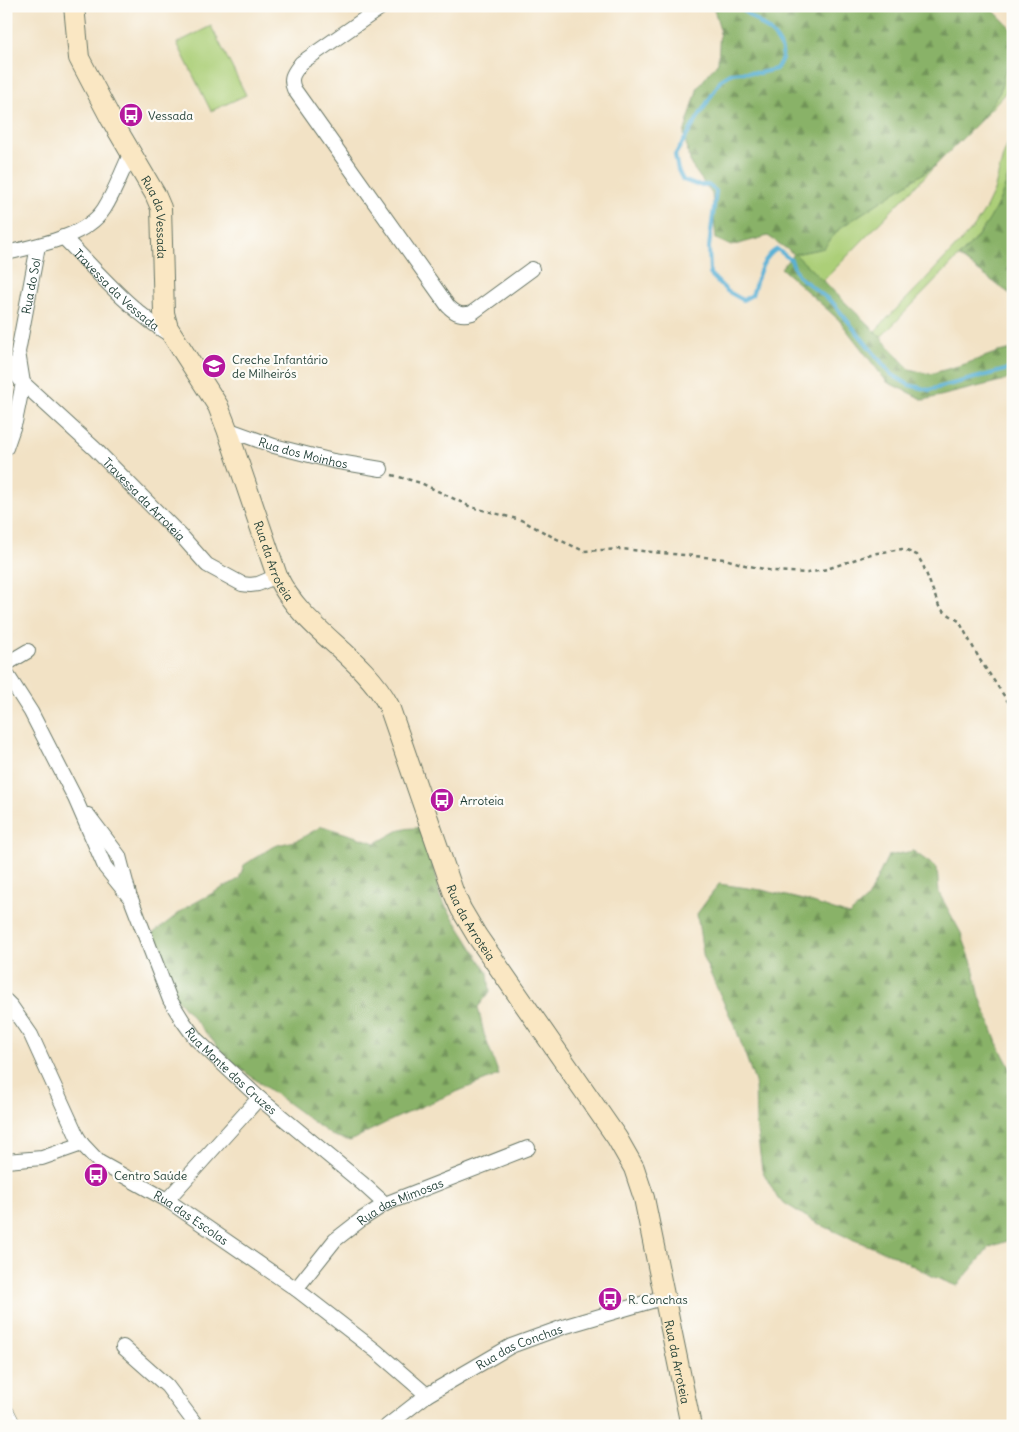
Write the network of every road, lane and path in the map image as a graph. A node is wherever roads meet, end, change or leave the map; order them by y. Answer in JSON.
{"nodes":[{"id":1,"x":74,"y":6,"type":"edge"},
{"id":2,"x":383,"y":6,"type":"edge"},
{"id":3,"x":131,"y":153,"type":"junction"},
{"id":4,"x":63,"y":237,"type":"junction"},
{"id":5,"x":38,"y":246,"type":"junction"},
{"id":6,"x":6,"y":253,"type":"edge"},
{"id":7,"x":532,"y":270,"type":"dead end"},
{"id":8,"x":173,"y":337,"type":"junction"},
{"id":9,"x":6,"y":362,"type":"edge"},
{"id":10,"x":23,"y":384,"type":"junction"},
{"id":11,"x":227,"y":429,"type":"junction"},
{"id":12,"x":6,"y":448,"type":"edge"},
{"id":13,"x":381,"y":469,"type":"joint"},
{"id":14,"x":277,"y":576,"type":"junction"},
{"id":15,"x":28,"y":651,"type":"dead end"},
{"id":16,"x":6,"y":664,"type":"edge"},
{"id":17,"x":6,"y":673,"type":"edge"},
{"id":18,"x":1013,"y":709,"type":"edge"},
{"id":19,"x":6,"y":1001,"type":"edge"},
{"id":20,"x":259,"y":1098,"type":"junction"},
{"id":21,"x":82,"y":1144,"type":"junction"},
{"id":22,"x":528,"y":1148,"type":"dead end"},
{"id":23,"x":6,"y":1161,"type":"edge"},
{"id":24,"x":167,"y":1200,"type":"junction"},
{"id":25,"x":385,"y":1204,"type":"junction"},
{"id":26,"x":296,"y":1289,"type":"junction"},
{"id":27,"x":665,"y":1297,"type":"junction"},
{"id":28,"x":123,"y":1347,"type":"dead end"},
{"id":29,"x":427,"y":1395,"type":"junction"},
{"id":30,"x":6,"y":1414,"type":"edge"},
{"id":31,"x":12,"y":1426,"type":"edge"},
{"id":32,"x":197,"y":1426,"type":"edge"},
{"id":33,"x":387,"y":1426,"type":"edge"},
{"id":34,"x":691,"y":1426,"type":"edge"}],
"edges":[{"from":1,"to":3,"type":"main road","name":"Rua da Vessada"},
{"from":2,"to":7,"type":"street"},
{"from":3,"to":4,"type":"street"},
{"from":3,"to":8,"type":"main road","name":"Rua da Vessada"},
{"from":4,"to":5,"type":"street"},
{"from":4,"to":8,"type":"street","name":"Travessa da Vessada"},
{"from":5,"to":6,"type":"street"},
{"from":5,"to":10,"type":"street","name":"Rua do Sol"},
{"from":8,"to":11,"type":"main road","name":"Rua da Vessada"},
{"from":9,"to":10,"type":"street"},
{"from":10,"to":12,"type":"street"},
{"from":10,"to":14,"type":"street","name":"Travessa da Arroteia"},
{"from":11,"to":13,"type":"street","name":"Rua dos Moinhos"},
{"from":11,"to":14,"type":"main road","name":"Rua da Arroteia"},
{"from":13,"to":18,"type":"path"},
{"from":14,"to":27,"type":"main road","name":"Rua da Arroteia"},
{"from":15,"to":16,"type":"street"},
{"from":17,"to":20,"type":"street","name":"Rua Monte das Cruzes"},
{"from":19,"to":21,"type":"street","name":"Rua das Escolas"},
{"from":20,"to":24,"type":"street"},
{"from":20,"to":25,"type":"street","name":"Rua Monte das Cruzes"},
{"from":21,"to":23,"type":"street"},
{"from":21,"to":24,"type":"street","name":"Rua das Escolas"},
{"from":22,"to":25,"type":"street","name":"Rua das Mimosas"},
{"from":24,"to":26,"type":"street","name":"Rua das Escolas"},
{"from":25,"to":26,"type":"street","name":"Rua das Mimosas"},
{"from":26,"to":29,"type":"street","name":"Rua das Escolas"},
{"from":27,"to":29,"type":"street","name":"Rua das Conchas"},
{"from":27,"to":34,"type":"main road","name":"Rua da Arroteia"},
{"from":28,"to":32,"type":"street"},
{"from":29,"to":33,"type":"street","name":"Rua das Conchas"},
{"from":30,"to":31,"type":"street"}]}
